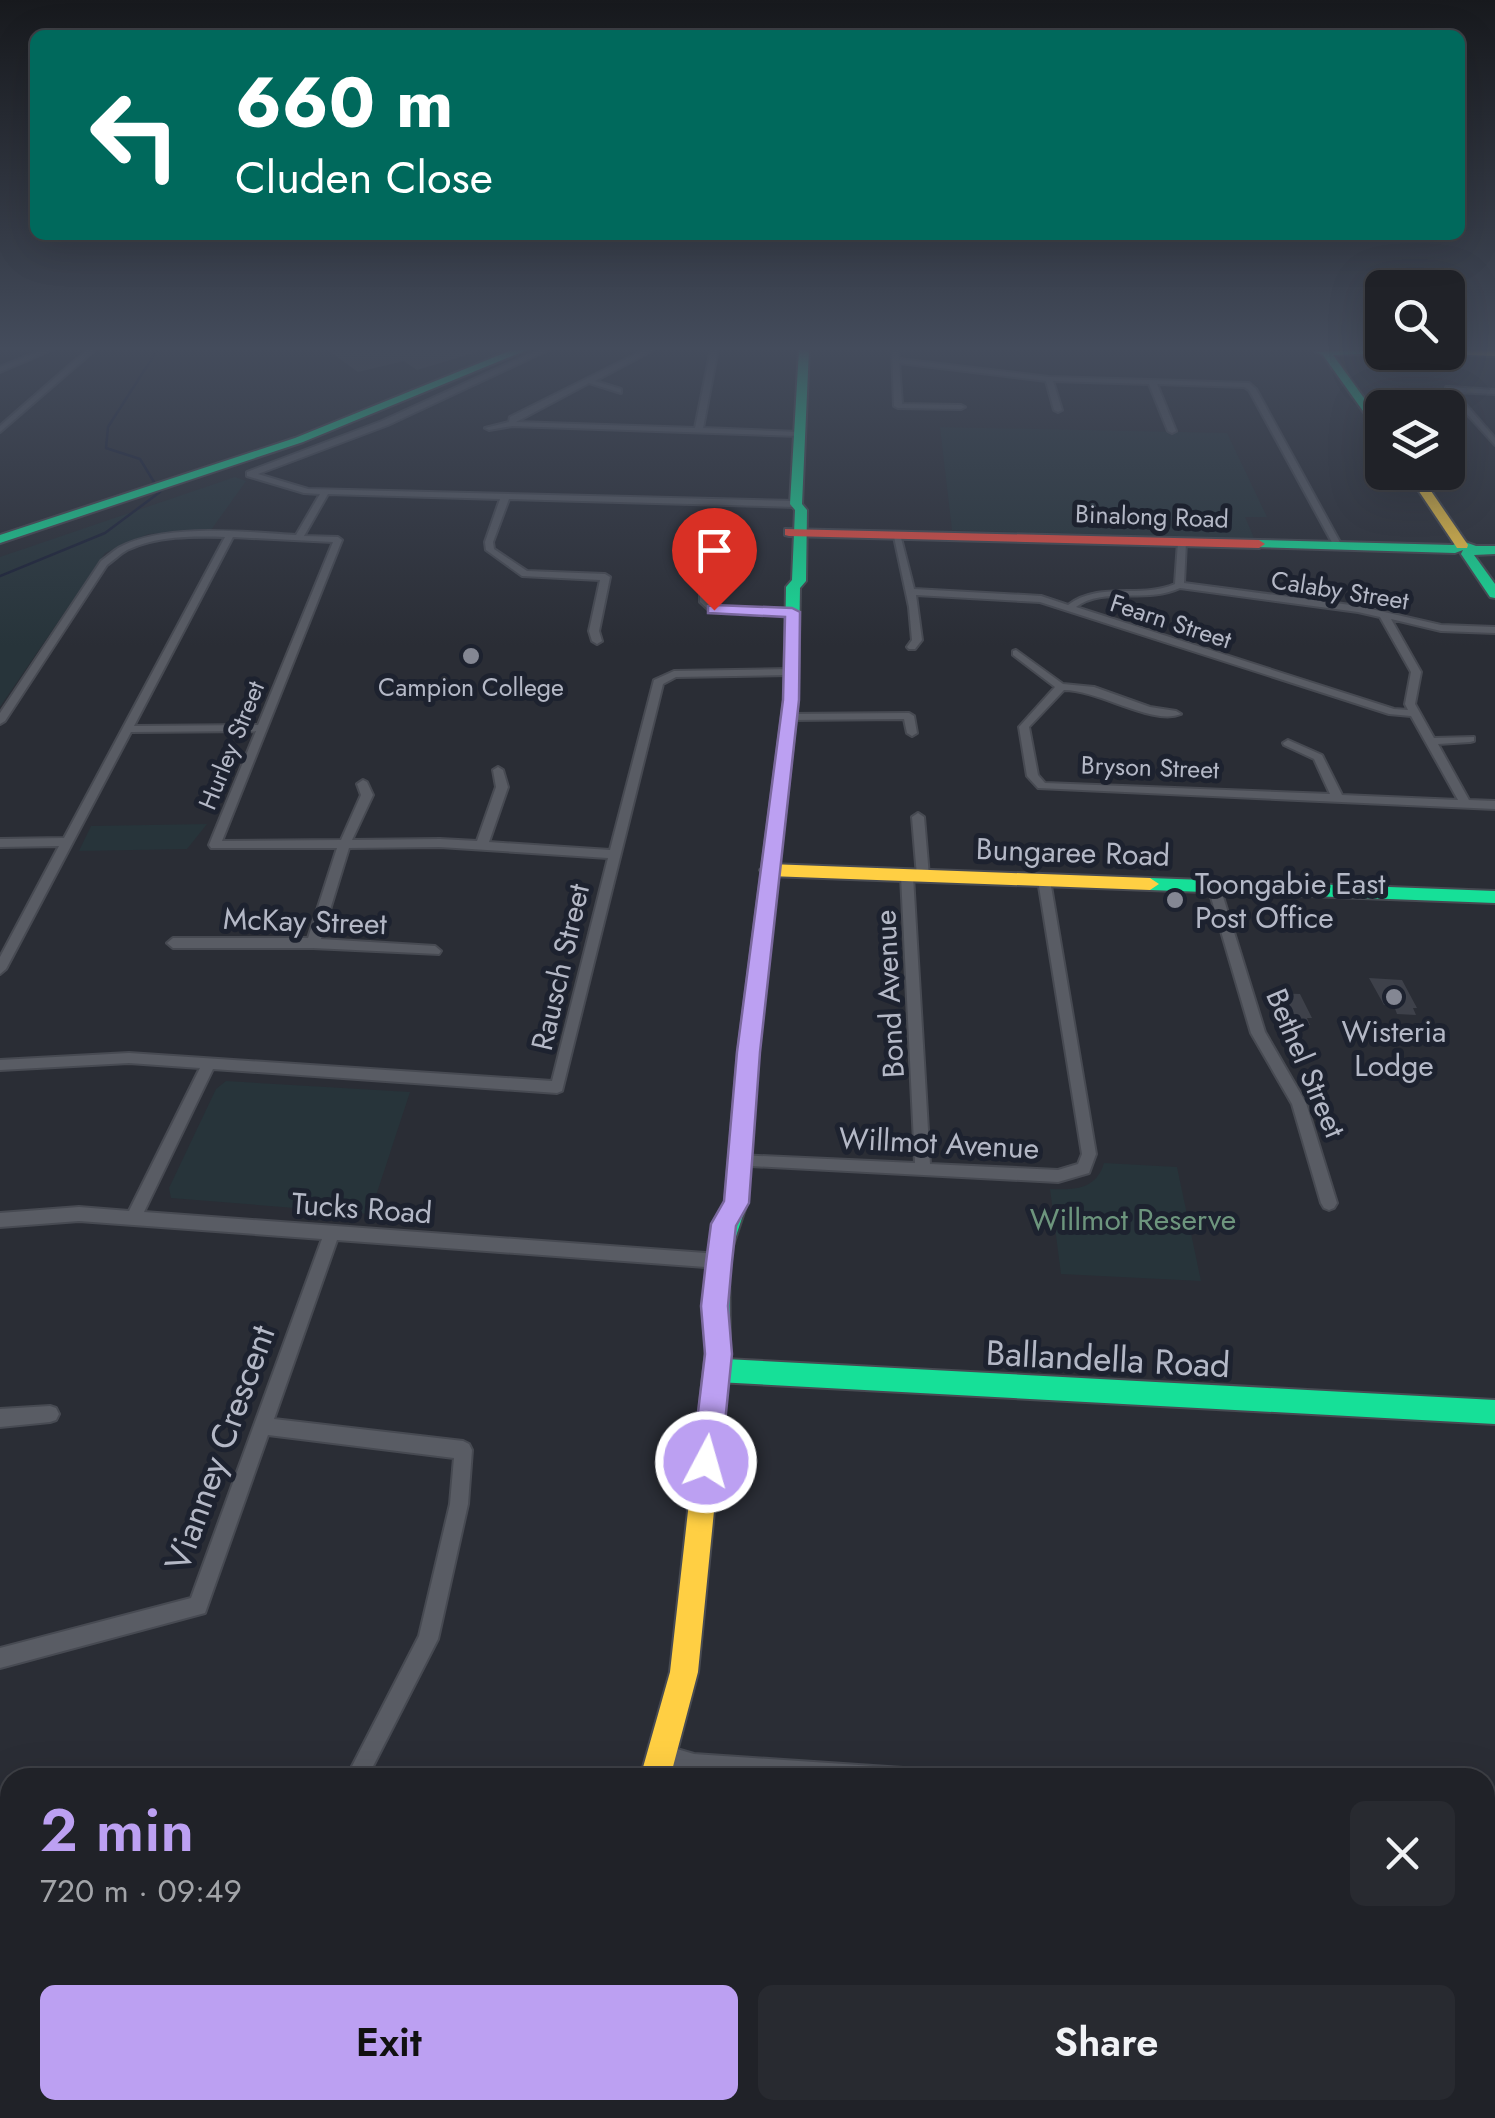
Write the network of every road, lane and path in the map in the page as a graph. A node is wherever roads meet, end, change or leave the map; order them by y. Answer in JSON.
{"nodes":[{"id":1,"x":276,"y":448,"type":"edge"},
{"id":2,"x":321,"y":448,"type":"edge"},
{"id":3,"x":798,"y":448,"type":"edge"},
{"id":4,"x":1284,"y":448,"type":"edge"},
{"id":5,"x":1426,"y":490,"type":"edge"},
{"id":6,"x":325,"y":492,"type":"junction"},
{"id":7,"x":505,"y":496,"type":"junction"},
{"id":8,"x":796,"y":504,"type":"junction"},
{"id":9,"x":794,"y":532,"type":"junction"},
{"id":10,"x":896,"y":534,"type":"junction"},
{"id":11,"x":229,"y":537,"type":"junction"},
{"id":12,"x":298,"y":539,"type":"junction"},
{"id":13,"x":0,"y":540,"type":"edge"},
{"id":14,"x":1182,"y":542,"type":"junction"},
{"id":15,"x":1338,"y":546,"type":"junction"},
{"id":16,"x":1471,"y":550,"type":"edge"},
{"id":17,"x":706,"y":576,"type":"dead end"},
{"id":18,"x":1179,"y":586,"type":"junction"},
{"id":19,"x":911,"y":592,"type":"junction"},
{"id":20,"x":1495,"y":594,"type":"edge"},
{"id":21,"x":1069,"y":608,"type":"junction"},
{"id":22,"x":792,"y":612,"type":"junction"},
{"id":23,"x":1383,"y":614,"type":"junction"},
{"id":24,"x":1495,"y":630,"type":"edge"},
{"id":25,"x":597,"y":641,"type":"dead end"},
{"id":26,"x":912,"y":647,"type":"dead end"},
{"id":27,"x":1016,"y":653,"type":"dead end"},
{"id":28,"x":790,"y":672,"type":"junction"},
{"id":29,"x":1061,"y":686,"type":"junction"},
{"id":30,"x":1176,"y":714,"type":"dead end"},
{"id":31,"x":1416,"y":714,"type":"junction"},
{"id":32,"x":789,"y":716,"type":"junction"},
{"id":33,"x":0,"y":721,"type":"edge"},
{"id":34,"x":262,"y":728,"type":"junction"},
{"id":35,"x":128,"y":729,"type":"junction"},
{"id":36,"x":912,"y":733,"type":"dead end"},
{"id":37,"x":1470,"y":740,"type":"dead end"},
{"id":38,"x":1432,"y":741,"type":"junction"},
{"id":39,"x":1288,"y":743,"type":"dead end"},
{"id":40,"x":498,"y":770,"type":"dead end"},
{"id":41,"x":363,"y":784,"type":"dead end"},
{"id":42,"x":1336,"y":797,"type":"junction"},
{"id":43,"x":1464,"y":803,"type":"junction"},
{"id":44,"x":1495,"y":806,"type":"edge"},
{"id":45,"x":918,"y":816,"type":"dead end"},
{"id":46,"x":66,"y":842,"type":"junction"},
{"id":47,"x":346,"y":842,"type":"junction"},
{"id":48,"x":0,"y":843,"type":"edge"},
{"id":49,"x":482,"y":844,"type":"junction"},
{"id":50,"x":612,"y":854,"type":"junction"},
{"id":51,"x":769,"y":870,"type":"junction"},
{"id":52,"x":915,"y":876,"type":"junction"},
{"id":53,"x":1044,"y":880,"type":"junction"},
{"id":54,"x":1214,"y":887,"type":"junction"},
{"id":55,"x":1493,"y":901,"type":"edge"},
{"id":56,"x":312,"y":942,"type":"junction"},
{"id":57,"x":173,"y":943,"type":"dead end"},
{"id":58,"x":436,"y":951,"type":"dead end"},
{"id":59,"x":0,"y":969,"type":"edge"},
{"id":60,"x":210,"y":1062,"type":"junction"},
{"id":61,"x":0,"y":1065,"type":"edge"},
{"id":62,"x":738,"y":1161,"type":"junction"},
{"id":63,"x":923,"y":1170,"type":"junction"},
{"id":64,"x":1329,"y":1202,"type":"dead end"},
{"id":65,"x":134,"y":1218,"type":"junction"},
{"id":66,"x":0,"y":1220,"type":"edge"},
{"id":67,"x":332,"y":1233,"type":"junction"},
{"id":68,"x":719,"y":1262,"type":"junction"},
{"id":69,"x":717,"y":1370,"type":"junction"},
{"id":70,"x":1495,"y":1412,"type":"edge"},
{"id":71,"x":50,"y":1414,"type":"dead end"},
{"id":72,"x":0,"y":1418,"type":"edge"},
{"id":73,"x":264,"y":1426,"type":"junction"},
{"id":74,"x":0,"y":1658,"type":"edge"},
{"id":75,"x":663,"y":1756,"type":"junction"},
{"id":76,"x":361,"y":1768,"type":"edge"},
{"id":77,"x":659,"y":1768,"type":"edge"},
{"id":78,"x":754,"y":1768,"type":"edge"}],
"edges":[{"from":1,"to":13,"type":"main road"},
{"from":2,"to":6,"type":"street"},
{"from":3,"to":8,"type":"main road"},
{"from":4,"to":15,"type":"street"},
{"from":5,"to":16,"type":"main road"},
{"from":6,"to":7,"type":"street"},
{"from":6,"to":12,"type":"street"},
{"from":7,"to":8,"type":"street"},
{"from":7,"to":25,"type":"street"},
{"from":8,"to":9,"type":"main road"},
{"from":9,"to":10,"type":"main road","name":"Binalong Road"},
{"from":9,"to":22,"type":"main road"},
{"from":10,"to":14,"type":"main road","name":"Binalong Road"},
{"from":10,"to":19,"type":"street"},
{"from":11,"to":12,"type":"street","name":"Hurley Street"},
{"from":11,"to":33,"type":"street","name":"Hurley Street"},
{"from":11,"to":35,"type":"street"},
{"from":12,"to":34,"type":"street","name":"Hurley Street"},
{"from":14,"to":15,"type":"main road","name":"Binalong Road"},
{"from":14,"to":18,"type":"street"},
{"from":15,"to":16,"type":"main road","name":"Binalong Road"},
{"from":16,"to":20,"type":"main road"},
{"from":17,"to":22,"type":"street"},
{"from":18,"to":21,"type":"street","name":"Calaby Street"},
{"from":18,"to":23,"type":"street","name":"Calaby Street"},
{"from":19,"to":21,"type":"street","name":"Fearn Street"},
{"from":19,"to":26,"type":"street"},
{"from":21,"to":31,"type":"street","name":"Fearn Street"},
{"from":22,"to":28,"type":"main road"},
{"from":23,"to":24,"type":"street","name":"Calaby Street"},
{"from":23,"to":31,"type":"street"},
{"from":27,"to":29,"type":"street"},
{"from":28,"to":32,"type":"main road"},
{"from":28,"to":50,"type":"street","name":"Rausch Street"},
{"from":29,"to":30,"type":"street","name":"Bryson Street"},
{"from":29,"to":42,"type":"street","name":"Bryson Street"},
{"from":31,"to":38,"type":"street"},
{"from":32,"to":36,"type":"street"},
{"from":32,"to":51,"type":"main road"},
{"from":34,"to":35,"type":"street"},
{"from":34,"to":47,"type":"street","name":"Hurley Street"},
{"from":35,"to":46,"type":"street"},
{"from":37,"to":38,"type":"street"},
{"from":38,"to":43,"type":"street"},
{"from":39,"to":42,"type":"street"},
{"from":40,"to":49,"type":"street"},
{"from":41,"to":47,"type":"street"},
{"from":42,"to":43,"type":"street","name":"Bryson Street"},
{"from":43,"to":44,"type":"street","name":"Bryson Street"},
{"from":45,"to":52,"type":"street","name":"Bond Avenue"},
{"from":46,"to":48,"type":"street"},
{"from":46,"to":59,"type":"street"},
{"from":47,"to":49,"type":"street","name":"Hurley Street"},
{"from":47,"to":56,"type":"street"},
{"from":49,"to":50,"type":"street","name":"Hurley Street"},
{"from":50,"to":60,"type":"street","name":"Rausch Street"},
{"from":51,"to":52,"type":"main road","name":"Bungaree Road"},
{"from":51,"to":62,"type":"main road"},
{"from":52,"to":53,"type":"main road","name":"Bungaree Road"},
{"from":52,"to":63,"type":"street","name":"Bond Avenue"},
{"from":53,"to":54,"type":"main road","name":"Bungaree Road"},
{"from":53,"to":63,"type":"street","name":"Willmot Avenue"},
{"from":54,"to":55,"type":"main road","name":"Bungaree Road"},
{"from":54,"to":64,"type":"street","name":"Bethel Street"},
{"from":56,"to":57,"type":"street","name":"McKay Street"},
{"from":56,"to":58,"type":"street","name":"McKay Street"},
{"from":60,"to":61,"type":"street","name":"Rausch Street"},
{"from":60,"to":65,"type":"street"},
{"from":62,"to":63,"type":"street","name":"Willmot Avenue"},
{"from":62,"to":68,"type":"main road"},
{"from":65,"to":66,"type":"street","name":"Tucks Road"},
{"from":65,"to":67,"type":"street","name":"Tucks Road"},
{"from":67,"to":68,"type":"street","name":"Tucks Road"},
{"from":67,"to":73,"type":"street","name":"Vianney Crescent"},
{"from":68,"to":69,"type":"main road"},
{"from":69,"to":70,"type":"main road","name":"Ballandella Road"},
{"from":69,"to":75,"type":"main road"},
{"from":71,"to":72,"type":"street"},
{"from":73,"to":74,"type":"street","name":"Vianney Crescent"},
{"from":73,"to":76,"type":"street"},
{"from":75,"to":77,"type":"main road"},
{"from":75,"to":78,"type":"street"}]}
